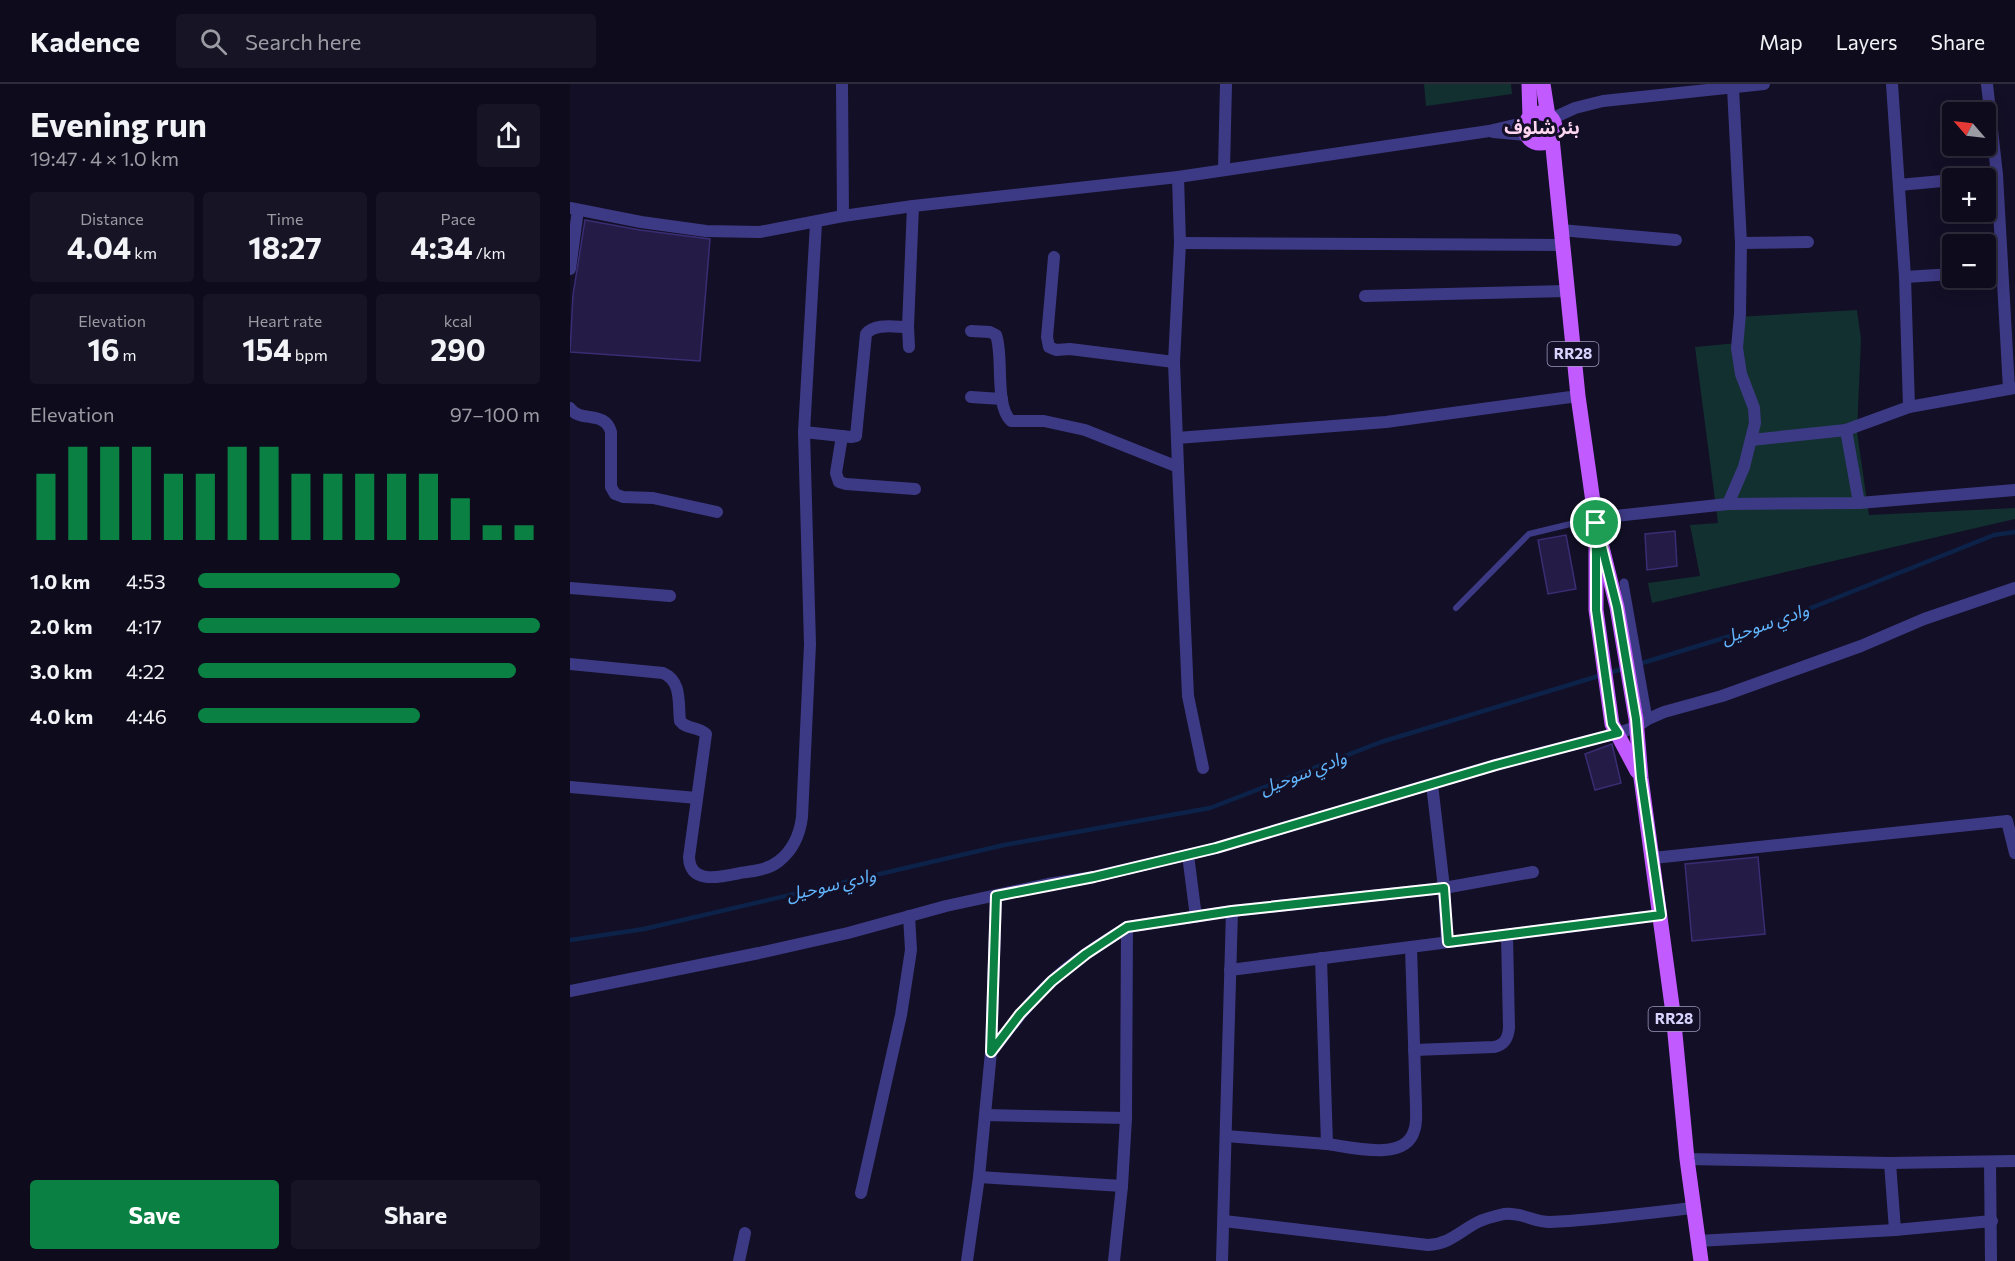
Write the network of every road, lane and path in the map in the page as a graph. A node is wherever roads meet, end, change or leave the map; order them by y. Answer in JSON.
{"nodes":[{"id":1,"x":842,"y":84,"type":"edge"},
{"id":2,"x":1226,"y":84,"type":"edge"},
{"id":3,"x":1529,"y":84,"type":"edge"},
{"id":4,"x":1543,"y":84,"type":"edge"},
{"id":5,"x":1764,"y":84,"type":"edge"},
{"id":6,"x":1892,"y":84,"type":"edge"},
{"id":7,"x":1987,"y":84,"type":"edge"},
{"id":8,"x":1733,"y":87,"type":"junction"},
{"id":9,"x":1679,"y":89,"type":"edge"},
{"id":10,"x":1550,"y":117,"type":"junction"},
{"id":11,"x":1535,"y":131,"type":"junction"},
{"id":12,"x":1224,"y":170,"type":"junction"},
{"id":13,"x":1997,"y":175,"type":"joint"},
{"id":14,"x":1178,"y":177,"type":"junction"},
{"id":15,"x":1942,"y":181,"type":"edge"},
{"id":16,"x":1899,"y":185,"type":"junction"},
{"id":17,"x":913,"y":206,"type":"junction"},
{"id":18,"x":574,"y":209,"type":"edge"},
{"id":19,"x":843,"y":216,"type":"junction"},
{"id":20,"x":816,"y":223,"type":"junction"},
{"id":21,"x":1561,"y":237,"type":"junction"},
{"id":22,"x":1676,"y":240,"type":"dead end"},
{"id":23,"x":1808,"y":242,"type":"dead end"},
{"id":24,"x":1180,"y":243,"type":"junction"},
{"id":25,"x":1741,"y":243,"type":"junction"},
{"id":26,"x":1054,"y":257,"type":"dead end"},
{"id":27,"x":570,"y":269,"type":"edge"},
{"id":28,"x":1996,"y":271,"type":"edge"},
{"id":29,"x":2001,"y":271,"type":"junction"},
{"id":30,"x":1942,"y":275,"type":"edge"},
{"id":31,"x":1905,"y":277,"type":"junction"},
{"id":32,"x":1567,"y":291,"type":"junction"},
{"id":33,"x":1365,"y":296,"type":"dead end"},
{"id":34,"x":908,"y":327,"type":"junction"},
{"id":35,"x":971,"y":331,"type":"dead end"},
{"id":36,"x":909,"y":347,"type":"dead end"},
{"id":37,"x":1174,"y":362,"type":"junction"},
{"id":38,"x":2012,"y":388,"type":"edge"},
{"id":39,"x":1578,"y":396,"type":"junction"},
{"id":40,"x":971,"y":397,"type":"dead end"},
{"id":41,"x":1002,"y":399,"type":"junction"},
{"id":42,"x":1909,"y":407,"type":"junction"},
{"id":43,"x":570,"y":408,"type":"edge"},
{"id":44,"x":1846,"y":430,"type":"junction"},
{"id":45,"x":804,"y":432,"type":"junction"},
{"id":46,"x":842,"y":436,"type":"junction"},
{"id":47,"x":1177,"y":438,"type":"junction"},
{"id":48,"x":1750,"y":440,"type":"junction"},
{"id":49,"x":1178,"y":467,"type":"junction"},
{"id":50,"x":915,"y":489,"type":"dead end"},
{"id":51,"x":2015,"y":490,"type":"edge"},
{"id":52,"x":1859,"y":503,"type":"junction"},
{"id":53,"x":1728,"y":504,"type":"junction"},
{"id":54,"x":717,"y":512,"type":"dead end"},
{"id":55,"x":1596,"y":521,"type":"junction"},
{"id":56,"x":1624,"y":583,"type":"dead end"},
{"id":57,"x":570,"y":588,"type":"edge"},
{"id":58,"x":2015,"y":588,"type":"edge"},
{"id":59,"x":670,"y":596,"type":"dead end"},
{"id":60,"x":1456,"y":608,"type":"dead end"},
{"id":61,"x":570,"y":664,"type":"edge"},
{"id":62,"x":1641,"y":718,"type":"junction"},
{"id":63,"x":1615,"y":729,"type":"junction"},
{"id":64,"x":1203,"y":768,"type":"dead end"},
{"id":65,"x":1641,"y":778,"type":"junction"},
{"id":66,"x":1432,"y":784,"type":"junction"},
{"id":67,"x":570,"y":787,"type":"edge"},
{"id":68,"x":697,"y":798,"type":"junction"},
{"id":69,"x":2011,"y":820,"type":"edge"},
{"id":70,"x":2015,"y":853,"type":"edge"},
{"id":71,"x":1188,"y":855,"type":"junction"},
{"id":72,"x":1653,"y":858,"type":"junction"},
{"id":73,"x":1533,"y":872,"type":"dead end"},
{"id":74,"x":1444,"y":888,"type":"junction"},
{"id":75,"x":996,"y":896,"type":"junction"},
{"id":76,"x":1232,"y":911,"type":"junction"},
{"id":77,"x":1661,"y":915,"type":"junction"},
{"id":78,"x":909,"y":916,"type":"junction"},
{"id":79,"x":1196,"y":917,"type":"junction"},
{"id":80,"x":1127,"y":927,"type":"junction"},
{"id":81,"x":1507,"y":934,"type":"junction"},
{"id":82,"x":1448,"y":942,"type":"junction"},
{"id":83,"x":1412,"y":947,"type":"junction"},
{"id":84,"x":1321,"y":958,"type":"junction"},
{"id":85,"x":1230,"y":970,"type":"junction"},
{"id":86,"x":570,"y":991,"type":"edge"},
{"id":87,"x":1414,"y":1050,"type":"junction"},
{"id":88,"x":991,"y":1052,"type":"junction"},
{"id":89,"x":985,"y":1115,"type":"junction"},
{"id":90,"x":1126,"y":1118,"type":"junction"},
{"id":91,"x":1226,"y":1136,"type":"junction"},
{"id":92,"x":1327,"y":1144,"type":"junction"},
{"id":93,"x":1687,"y":1159,"type":"junction"},
{"id":94,"x":2015,"y":1161,"type":"edge"},
{"id":95,"x":1990,"y":1162,"type":"junction"},
{"id":96,"x":1890,"y":1163,"type":"junction"},
{"id":97,"x":980,"y":1178,"type":"junction"},
{"id":98,"x":1122,"y":1186,"type":"junction"},
{"id":99,"x":861,"y":1193,"type":"dead end"},
{"id":100,"x":1693,"y":1208,"type":"junction"},
{"id":101,"x":1224,"y":1221,"type":"junction"},
{"id":102,"x":1992,"y":1221,"type":"junction"},
{"id":103,"x":1895,"y":1230,"type":"junction"},
{"id":104,"x":745,"y":1233,"type":"dead end"},
{"id":105,"x":1697,"y":1241,"type":"junction"},
{"id":106,"x":739,"y":1261,"type":"edge"},
{"id":107,"x":967,"y":1261,"type":"edge"},
{"id":108,"x":1114,"y":1261,"type":"edge"},
{"id":109,"x":1222,"y":1261,"type":"edge"},
{"id":110,"x":1701,"y":1261,"type":"edge"},
{"id":111,"x":1991,"y":1261,"type":"edge"}],
"edges":[{"from":1,"to":19,"type":"street"},
{"from":2,"to":12,"type":"street"},
{"from":3,"to":11,"type":"main road","number":"RR28"},
{"from":4,"to":10,"type":"main road","number":"RR28"},
{"from":5,"to":8,"type":"street"},
{"from":6,"to":16,"type":"street"},
{"from":7,"to":13,"type":"street"},
{"from":8,"to":9,"type":"street"},
{"from":8,"to":25,"type":"street"},
{"from":9,"to":10,"type":"street"},
{"from":10,"to":11,"type":"main road"},
{"from":10,"to":11,"type":"main road","number":"RR28"},
{"from":11,"to":12,"type":"street"},
{"from":11,"to":21,"type":"main road","number":"RR28"},
{"from":12,"to":14,"type":"street"},
{"from":13,"to":29,"type":"street"},
{"from":14,"to":17,"type":"street"},
{"from":14,"to":24,"type":"street"},
{"from":15,"to":16,"type":"street"},
{"from":16,"to":31,"type":"street"},
{"from":17,"to":19,"type":"street"},
{"from":17,"to":34,"type":"street"},
{"from":18,"to":20,"type":"street"},
{"from":18,"to":27,"type":"street"},
{"from":19,"to":20,"type":"street"},
{"from":20,"to":45,"type":"street"},
{"from":21,"to":22,"type":"street"},
{"from":21,"to":24,"type":"street"},
{"from":21,"to":32,"type":"main road","number":"RR28"},
{"from":23,"to":25,"type":"street"},
{"from":24,"to":37,"type":"street"},
{"from":25,"to":48,"type":"street"},
{"from":26,"to":37,"type":"street"},
{"from":28,"to":29,"type":"street"},
{"from":29,"to":38,"type":"street"},
{"from":30,"to":31,"type":"street"},
{"from":31,"to":42,"type":"street"},
{"from":32,"to":33,"type":"street"},
{"from":32,"to":39,"type":"main road","number":"RR28"},
{"from":34,"to":36,"type":"street"},
{"from":34,"to":46,"type":"street"},
{"from":35,"to":41,"type":"street"},
{"from":37,"to":47,"type":"street"},
{"from":38,"to":42,"type":"street"},
{"from":39,"to":47,"type":"street"},
{"from":39,"to":55,"type":"main road","number":"RR28"},
{"from":40,"to":41,"type":"street"},
{"from":41,"to":49,"type":"street"},
{"from":42,"to":44,"type":"street"},
{"from":43,"to":54,"type":"street"},
{"from":44,"to":48,"type":"street"},
{"from":44,"to":52,"type":"street"},
{"from":45,"to":46,"type":"street"},
{"from":45,"to":68,"type":"street"},
{"from":46,"to":50,"type":"street"},
{"from":47,"to":49,"type":"street"},
{"from":48,"to":53,"type":"street"},
{"from":49,"to":64,"type":"street"},
{"from":51,"to":52,"type":"street"},
{"from":52,"to":53,"type":"street"},
{"from":53,"to":55,"type":"street"},
{"from":55,"to":60,"type":"lane"},
{"from":55,"to":62,"type":"main road","number":"RR28"},
{"from":55,"to":63,"type":"main road","number":"RR28"},
{"from":56,"to":62,"type":"street"},
{"from":57,"to":59,"type":"street"},
{"from":58,"to":62,"type":"street"},
{"from":61,"to":68,"type":"street"},
{"from":62,"to":63,"type":"street"},
{"from":62,"to":65,"type":"main road","number":"RR28"},
{"from":63,"to":65,"type":"main road","number":"RR28"},
{"from":63,"to":66,"type":"street"},
{"from":65,"to":72,"type":"main road","number":"RR28"},
{"from":66,"to":71,"type":"street"},
{"from":66,"to":74,"type":"street"},
{"from":67,"to":68,"type":"street"},
{"from":69,"to":70,"type":"street"},
{"from":69,"to":72,"type":"street"},
{"from":71,"to":75,"type":"street"},
{"from":71,"to":79,"type":"street"},
{"from":72,"to":77,"type":"main road","number":"RR28"},
{"from":73,"to":74,"type":"street"},
{"from":74,"to":76,"type":"street"},
{"from":74,"to":82,"type":"street"},
{"from":75,"to":78,"type":"street"},
{"from":75,"to":88,"type":"street"},
{"from":76,"to":79,"type":"street"},
{"from":76,"to":85,"type":"street"},
{"from":77,"to":81,"type":"street"},
{"from":77,"to":93,"type":"main road","number":"RR28"},
{"from":78,"to":86,"type":"street"},
{"from":78,"to":99,"type":"street"},
{"from":79,"to":80,"type":"street"},
{"from":80,"to":88,"type":"street"},
{"from":80,"to":90,"type":"street"},
{"from":81,"to":82,"type":"street"},
{"from":81,"to":87,"type":"street"},
{"from":82,"to":83,"type":"street"},
{"from":83,"to":84,"type":"street"},
{"from":83,"to":87,"type":"street"},
{"from":84,"to":85,"type":"street"},
{"from":84,"to":92,"type":"street"},
{"from":85,"to":91,"type":"street"},
{"from":87,"to":92,"type":"street"},
{"from":88,"to":89,"type":"street"},
{"from":89,"to":90,"type":"street"},
{"from":89,"to":97,"type":"street"},
{"from":90,"to":98,"type":"street"},
{"from":91,"to":92,"type":"street"},
{"from":91,"to":101,"type":"street"},
{"from":93,"to":96,"type":"street"},
{"from":93,"to":100,"type":"main road","number":"RR28"},
{"from":94,"to":95,"type":"street"},
{"from":95,"to":96,"type":"street"},
{"from":95,"to":102,"type":"street"},
{"from":96,"to":103,"type":"street"},
{"from":97,"to":98,"type":"street"},
{"from":97,"to":107,"type":"street"},
{"from":98,"to":108,"type":"street"},
{"from":100,"to":101,"type":"street"},
{"from":100,"to":105,"type":"main road","number":"RR28"},
{"from":101,"to":109,"type":"street"},
{"from":102,"to":103,"type":"street"},
{"from":102,"to":111,"type":"street"},
{"from":103,"to":105,"type":"street"},
{"from":104,"to":106,"type":"street"},
{"from":105,"to":110,"type":"main road","number":"RR28"}]}
